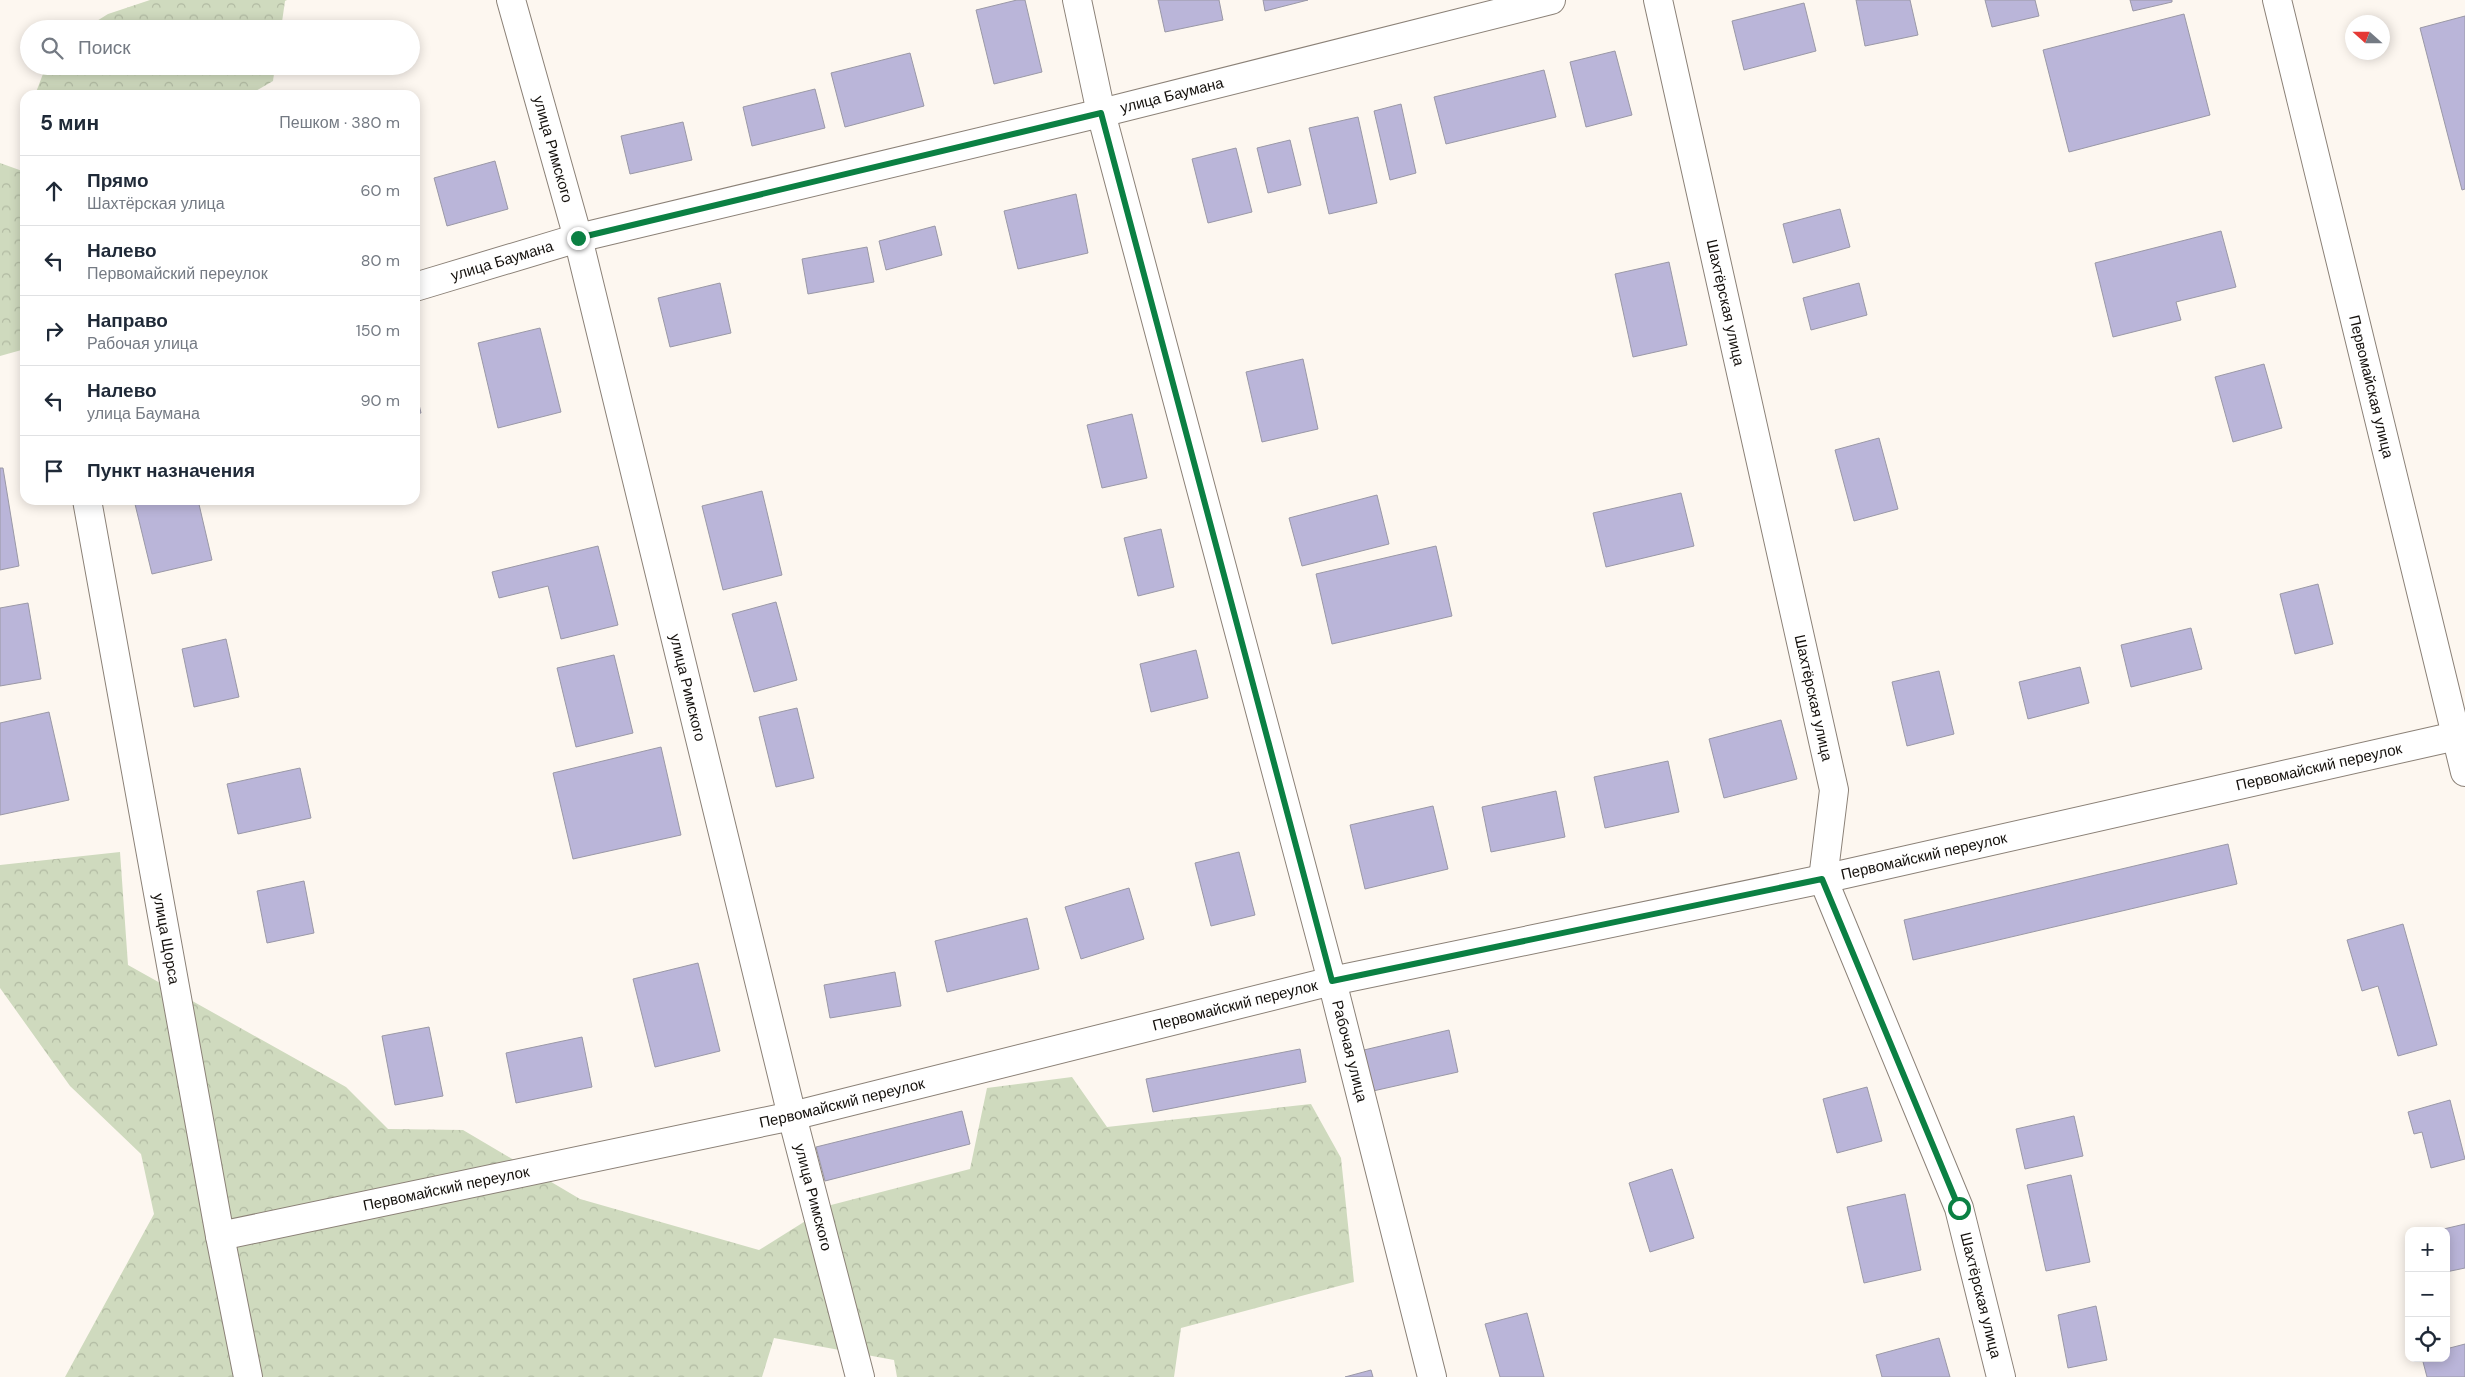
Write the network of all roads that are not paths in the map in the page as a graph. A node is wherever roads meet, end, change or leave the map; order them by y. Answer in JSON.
{"nodes":[{"id":1,"x":511,"y":0,"type":"edge"},
{"id":2,"x":1077,"y":0,"type":"edge"},
{"id":3,"x":1551,"y":0,"type":"edge"},
{"id":4,"x":1658,"y":0,"type":"edge"},
{"id":5,"x":2277,"y":0,"type":"edge"},
{"id":6,"x":1101,"y":113,"type":"junction"},
{"id":7,"x":578,"y":238,"type":"junction"},
{"id":8,"x":420,"y":285,"type":"edge"},
{"id":9,"x":88,"y":505,"type":"edge"},
{"id":10,"x":2456,"y":736,"type":"junction"},
{"id":11,"x":2465,"y":772,"type":"edge"},
{"id":12,"x":1822,"y":879,"type":"junction"},
{"id":13,"x":1332,"y":981,"type":"junction"},
{"id":14,"x":792,"y":1116,"type":"junction"},
{"id":15,"x":220,"y":1236,"type":"junction"},
{"id":16,"x":248,"y":1377,"type":"edge"},
{"id":17,"x":860,"y":1377,"type":"edge"},
{"id":18,"x":1432,"y":1377,"type":"edge"},
{"id":19,"x":2001,"y":1377,"type":"edge"}],
"edges":[{"from":1,"to":7,"type":"street","name":"улица Римского"},
{"from":2,"to":6,"type":"street","name":"Рабочая улица"},
{"from":3,"to":6,"type":"street","name":"улица Баумана"},
{"from":4,"to":12,"type":"street","name":"Шахтёрская улица"},
{"from":5,"to":10,"type":"street","name":"Первомайская улица"},
{"from":6,"to":7,"type":"street","name":"улица Баумана"},
{"from":6,"to":13,"type":"street","name":"Рабочая улица"},
{"from":7,"to":8,"type":"street","name":"улица Баумана"},
{"from":7,"to":14,"type":"street","name":"улица Римского"},
{"from":9,"to":15,"type":"street","name":"улица Щорса"},
{"from":10,"to":11,"type":"street","name":"Первомайская улица"},
{"from":10,"to":12,"type":"street","name":"Первомайский переулок"},
{"from":12,"to":13,"type":"street","name":"Первомайский переулок"},
{"from":12,"to":19,"type":"street","name":"Шахтёрская улица"},
{"from":13,"to":14,"type":"street","name":"Первомайский переулок"},
{"from":13,"to":18,"type":"street","name":"Рабочая улица"},
{"from":14,"to":15,"type":"street","name":"Первомайский переулок"},
{"from":14,"to":17,"type":"street","name":"улица Римского"},
{"from":15,"to":16,"type":"street","name":"улица Щорса"}]}
